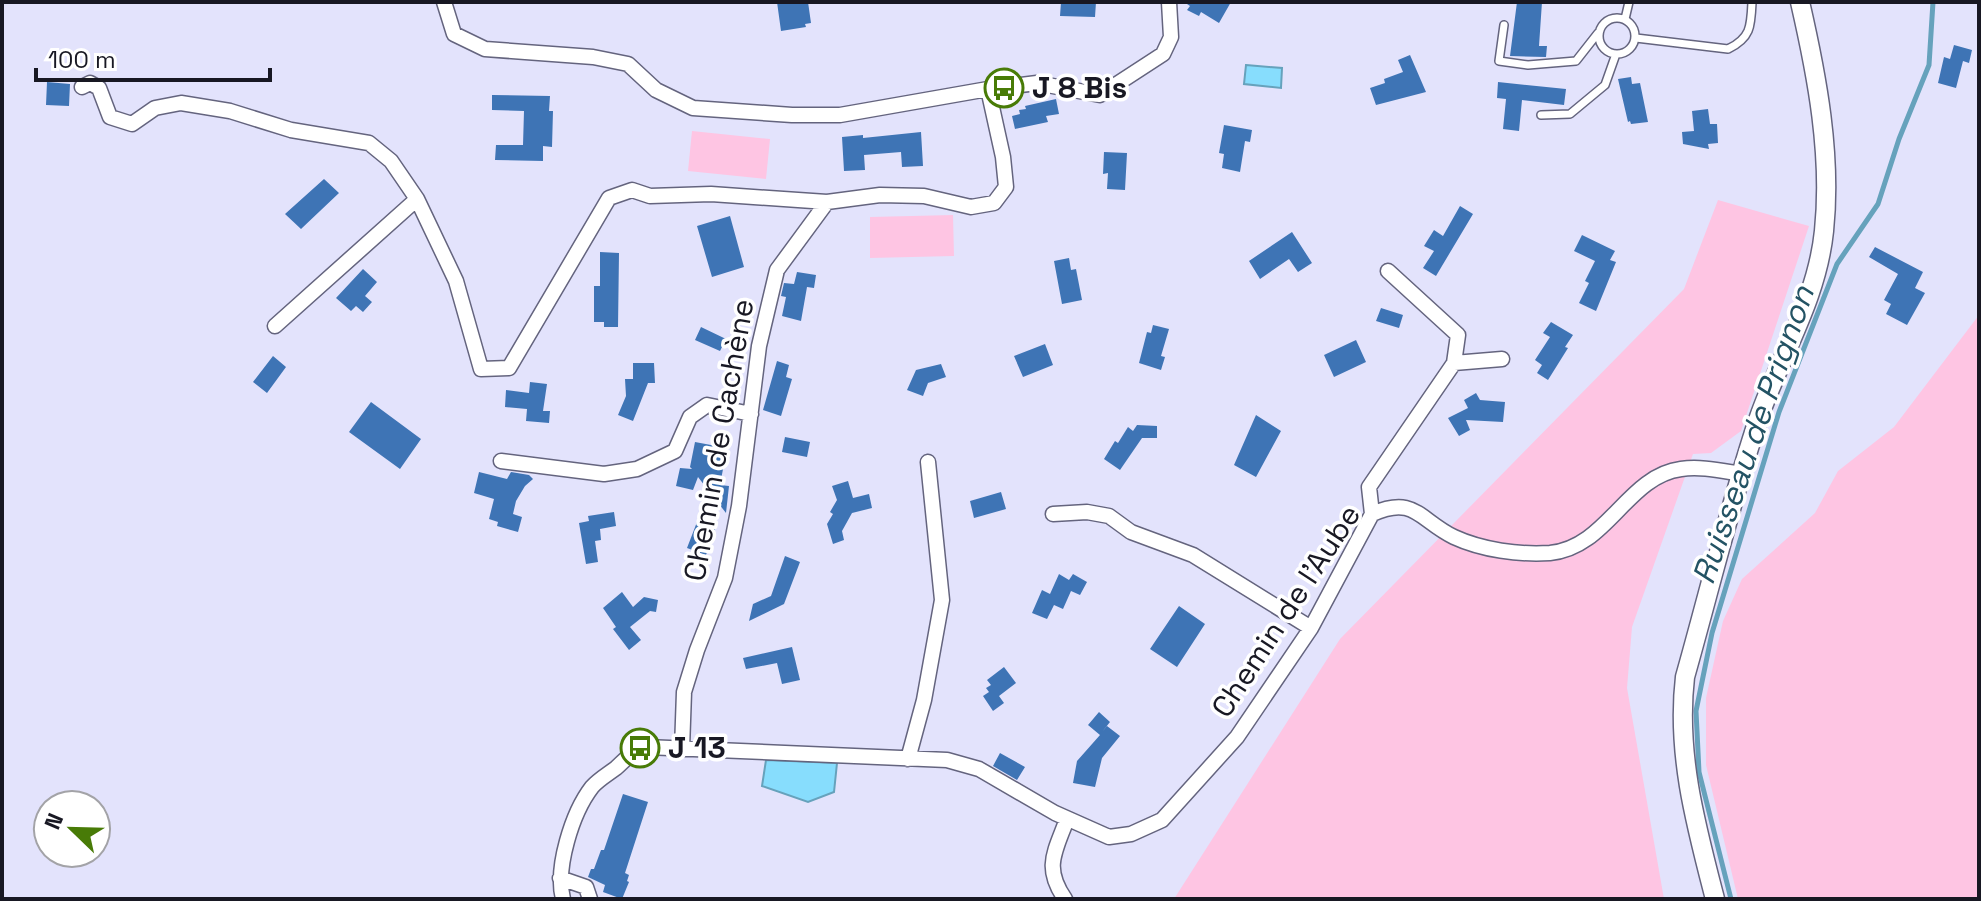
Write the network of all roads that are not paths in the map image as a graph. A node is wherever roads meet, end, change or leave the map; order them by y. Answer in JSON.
{"nodes":[{"id":1,"x":444,"y":2,"type":"edge"},
{"id":2,"x":1169,"y":2,"type":"edge"},
{"id":3,"x":1629,"y":2,"type":"edge"},
{"id":4,"x":1752,"y":2,"type":"edge"},
{"id":5,"x":1800,"y":2,"type":"edge"},
{"id":6,"x":1625,"y":19,"type":"junction"},
{"id":7,"x":1504,"y":25,"type":"dead end"},
{"id":8,"x":1598,"y":33,"type":"junction"},
{"id":9,"x":1636,"y":38,"type":"junction"},
{"id":10,"x":1616,"y":54,"type":"junction"},
{"id":11,"x":82,"y":87,"type":"dead end"},
{"id":12,"x":988,"y":89,"type":"junction"},
{"id":13,"x":1541,"y":115,"type":"dead end"},
{"id":14,"x":417,"y":199,"type":"junction"},
{"id":15,"x":827,"y":202,"type":"junction"},
{"id":16,"x":1388,"y":271,"type":"dead end"},
{"id":17,"x":275,"y":326,"type":"dead end"},
{"id":18,"x":1502,"y":359,"type":"dead end"},
{"id":19,"x":1454,"y":363,"type":"junction"},
{"id":20,"x":751,"y":414,"type":"junction"},
{"id":21,"x":501,"y":461,"type":"dead end"},
{"id":22,"x":928,"y":462,"type":"dead end"},
{"id":23,"x":1742,"y":474,"type":"junction"},
{"id":24,"x":1053,"y":514,"type":"dead end"},
{"id":25,"x":1372,"y":514,"type":"junction"},
{"id":26,"x":1311,"y":628,"type":"junction"},
{"id":27,"x":682,"y":749,"type":"junction"},
{"id":28,"x":908,"y":759,"type":"junction"},
{"id":29,"x":1067,"y":819,"type":"junction"},
{"id":30,"x":560,"y":878,"type":"junction"},
{"id":31,"x":563,"y":899,"type":"edge"},
{"id":32,"x":590,"y":899,"type":"edge"},
{"id":33,"x":1065,"y":899,"type":"edge"},
{"id":34,"x":1715,"y":899,"type":"edge"}],
"edges":[{"from":1,"to":12,"type":"street"},
{"from":2,"to":12,"type":"street"},
{"from":3,"to":6,"type":"lane"},
{"from":4,"to":9,"type":"lane"},
{"from":5,"to":23,"type":"main road"},
{"from":6,"to":8,"type":"lane"},
{"from":6,"to":9,"type":"lane"},
{"from":7,"to":8,"type":"lane"},
{"from":8,"to":10,"type":"lane"},
{"from":9,"to":10,"type":"lane"},
{"from":10,"to":13,"type":"lane"},
{"from":11,"to":14,"type":"street"},
{"from":12,"to":15,"type":"street"},
{"from":14,"to":15,"type":"street"},
{"from":14,"to":17,"type":"street"},
{"from":15,"to":20,"type":"street","name":"Chemin de Cachène"},
{"from":16,"to":19,"type":"street"},
{"from":18,"to":19,"type":"street"},
{"from":19,"to":25,"type":"street"},
{"from":20,"to":21,"type":"street"},
{"from":20,"to":27,"type":"street","name":"Chemin de Cachène"},
{"from":22,"to":28,"type":"street"},
{"from":23,"to":25,"type":"street","name":"Chemin de l'Aube"},
{"from":23,"to":34,"type":"main road"},
{"from":24,"to":26,"type":"street"},
{"from":25,"to":26,"type":"street","name":"Chemin de l'Aube"},
{"from":26,"to":29,"type":"street","name":"Chemin de l'Aube"},
{"from":27,"to":28,"type":"street","name":"Chemin de l'Aube"},
{"from":27,"to":30,"type":"street","name":"Chemin de l'Aube"},
{"from":28,"to":29,"type":"street","name":"Chemin de l'Aube"},
{"from":29,"to":33,"type":"street"},
{"from":30,"to":31,"type":"street","name":"Chemin de l'Aube"},
{"from":30,"to":32,"type":"street"}]}
